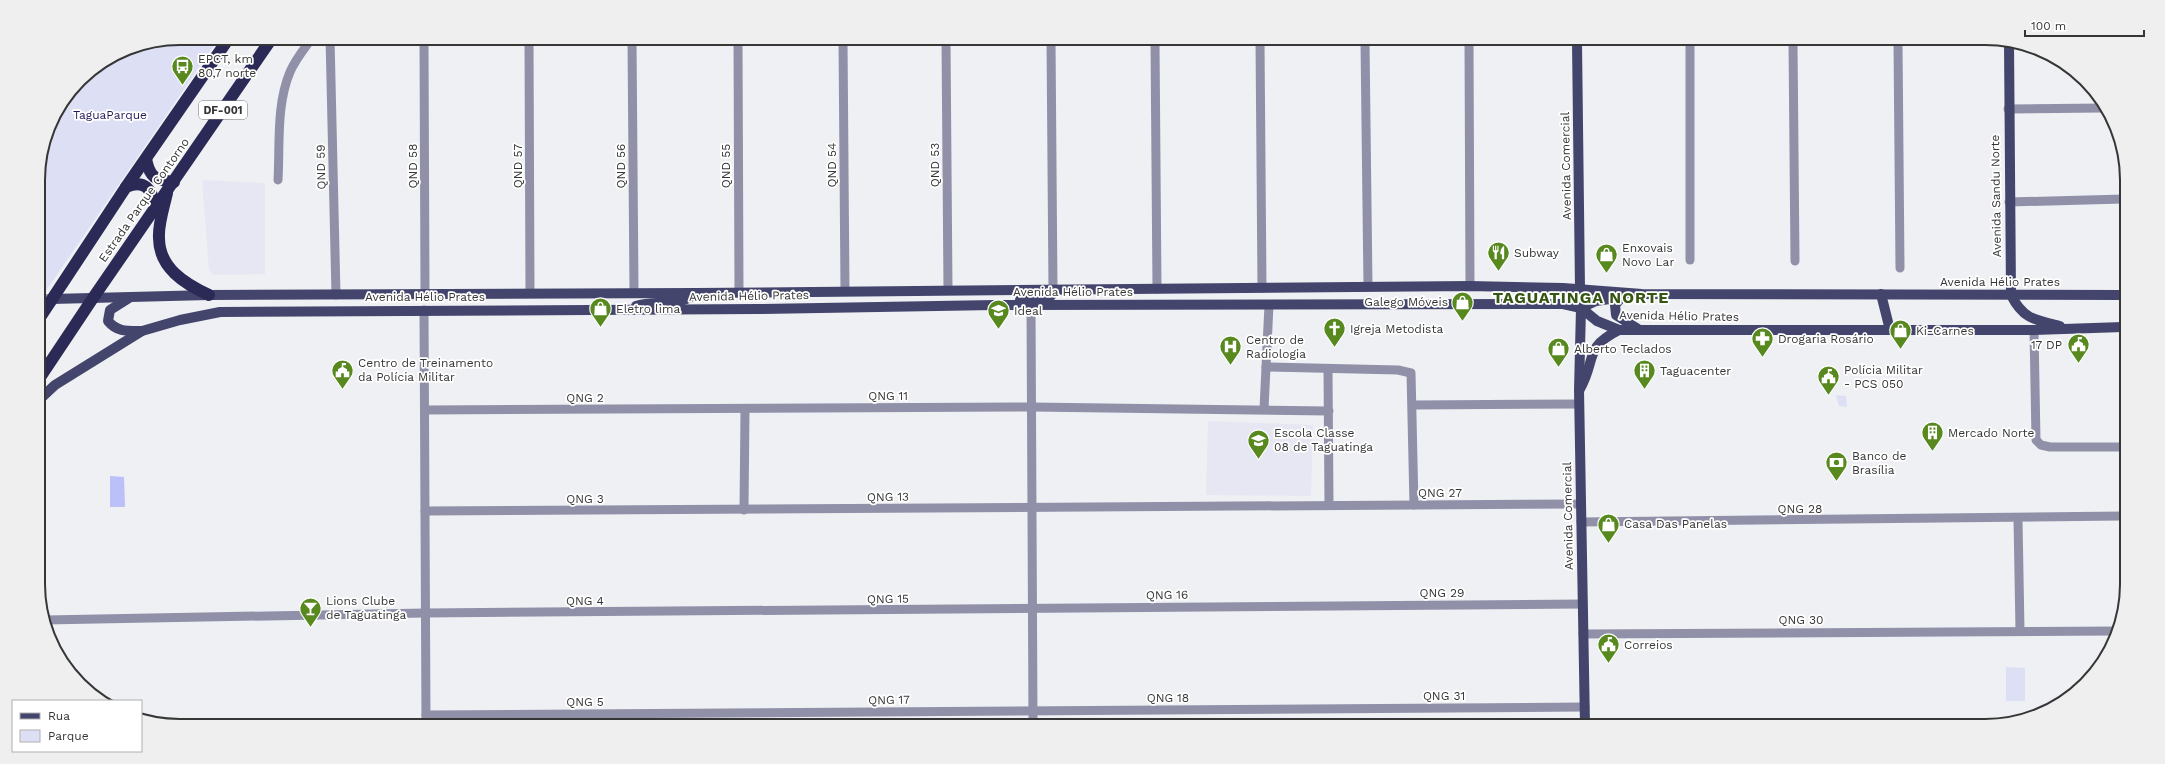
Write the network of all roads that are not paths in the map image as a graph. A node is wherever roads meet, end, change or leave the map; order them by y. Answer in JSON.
{"nodes":[{"id":1,"x":224,"y":45,"type":"edge"},
{"id":2,"x":267,"y":45,"type":"edge"},
{"id":3,"x":307,"y":45,"type":"edge"},
{"id":4,"x":330,"y":45,"type":"edge"},
{"id":5,"x":424,"y":45,"type":"edge"},
{"id":6,"x":529,"y":45,"type":"edge"},
{"id":7,"x":632,"y":45,"type":"edge"},
{"id":8,"x":738,"y":45,"type":"edge"},
{"id":9,"x":843,"y":45,"type":"edge"},
{"id":10,"x":946,"y":45,"type":"edge"},
{"id":11,"x":1051,"y":45,"type":"edge"},
{"id":12,"x":1156,"y":45,"type":"edge"},
{"id":13,"x":1260,"y":45,"type":"edge"},
{"id":14,"x":1365,"y":45,"type":"edge"},
{"id":15,"x":1469,"y":45,"type":"edge"},
{"id":16,"x":1577,"y":45,"type":"edge"},
{"id":17,"x":1690,"y":45,"type":"edge"},
{"id":18,"x":1793,"y":45,"type":"edge"},
{"id":19,"x":1898,"y":45,"type":"edge"},
{"id":20,"x":2009,"y":47,"type":"edge"},
{"id":21,"x":2099,"y":108,"type":"edge"},
{"id":22,"x":2008,"y":109,"type":"junction"},
{"id":23,"x":146,"y":159,"type":"junction"},
{"id":24,"x":278,"y":180,"type":"dead end"},
{"id":25,"x":171,"y":186,"type":"junction"},
{"id":26,"x":126,"y":187,"type":"junction"},
{"id":27,"x":2120,"y":199,"type":"edge"},
{"id":28,"x":2009,"y":202,"type":"junction"},
{"id":29,"x":156,"y":206,"type":"junction"},
{"id":30,"x":1690,"y":260,"type":"dead end"},
{"id":31,"x":1794,"y":261,"type":"dead end"},
{"id":32,"x":1900,"y":268,"type":"dead end"},
{"id":33,"x":1470,"y":286,"type":"junction"},
{"id":34,"x":1316,"y":287,"type":"junction"},
{"id":35,"x":1368,"y":287,"type":"junction"},
{"id":36,"x":1262,"y":288,"type":"junction"},
{"id":37,"x":1157,"y":289,"type":"junction"},
{"id":38,"x":1580,"y":289,"type":"junction"},
{"id":39,"x":948,"y":290,"type":"junction"},
{"id":40,"x":1053,"y":290,"type":"junction"},
{"id":41,"x":845,"y":291,"type":"junction"},
{"id":42,"x":634,"y":292,"type":"junction"},
{"id":43,"x":739,"y":292,"type":"junction"},
{"id":44,"x":425,"y":293,"type":"junction"},
{"id":45,"x":530,"y":293,"type":"junction"},
{"id":46,"x":695,"y":293,"type":"junction"},
{"id":47,"x":209,"y":294,"type":"junction"},
{"id":48,"x":1642,"y":294,"type":"junction"},
{"id":49,"x":1881,"y":294,"type":"junction"},
{"id":50,"x":336,"y":295,"type":"junction"},
{"id":51,"x":2011,"y":295,"type":"junction"},
{"id":52,"x":2120,"y":295,"type":"edge"},
{"id":53,"x":132,"y":297,"type":"junction"},
{"id":54,"x":45,"y":298,"type":"edge"},
{"id":55,"x":93,"y":298,"type":"junction"},
{"id":56,"x":1621,"y":298,"type":"junction"},
{"id":57,"x":52,"y":299,"type":"junction"},
{"id":58,"x":995,"y":305,"type":"junction"},
{"id":59,"x":1269,"y":305,"type":"junction"},
{"id":60,"x":1031,"y":306,"type":"junction"},
{"id":61,"x":1581,"y":308,"type":"junction"},
{"id":62,"x":45,"y":310,"type":"edge"},
{"id":63,"x":424,"y":310,"type":"junction"},
{"id":64,"x":626,"y":310,"type":"junction"},
{"id":65,"x":2120,"y":327,"type":"edge"},
{"id":66,"x":2077,"y":329,"type":"junction"},
{"id":67,"x":1619,"y":330,"type":"junction"},
{"id":68,"x":1640,"y":330,"type":"junction"},
{"id":69,"x":1890,"y":330,"type":"junction"},
{"id":70,"x":2034,"y":330,"type":"junction"},
{"id":71,"x":142,"y":331,"type":"junction"},
{"id":72,"x":1266,"y":367,"type":"junction"},
{"id":73,"x":1328,"y":369,"type":"junction"},
{"id":74,"x":45,"y":370,"type":"edge"},
{"id":75,"x":1579,"y":390,"type":"junction"},
{"id":76,"x":45,"y":394,"type":"edge"},
{"id":77,"x":1579,"y":404,"type":"junction"},
{"id":78,"x":1413,"y":405,"type":"junction"},
{"id":79,"x":1032,"y":407,"type":"junction"},
{"id":80,"x":1264,"y":409,"type":"junction"},
{"id":81,"x":424,"y":410,"type":"junction"},
{"id":82,"x":745,"y":410,"type":"junction"},
{"id":83,"x":1329,"y":411,"type":"junction"},
{"id":84,"x":2120,"y":447,"type":"edge"},
{"id":85,"x":1581,"y":504,"type":"junction"},
{"id":86,"x":1329,"y":505,"type":"junction"},
{"id":87,"x":1414,"y":505,"type":"junction"},
{"id":88,"x":1298,"y":506,"type":"joint"},
{"id":89,"x":1032,"y":507,"type":"junction"},
{"id":90,"x":744,"y":510,"type":"junction"},
{"id":91,"x":425,"y":511,"type":"junction"},
{"id":92,"x":2120,"y":516,"type":"edge"},
{"id":93,"x":2018,"y":519,"type":"junction"},
{"id":94,"x":1581,"y":522,"type":"junction"},
{"id":95,"x":1583,"y":604,"type":"junction"},
{"id":96,"x":1301,"y":606,"type":"joint"},
{"id":97,"x":1033,"y":609,"type":"junction"},
{"id":98,"x":744,"y":612,"type":"joint"},
{"id":99,"x":425,"y":613,"type":"junction"},
{"id":100,"x":50,"y":620,"type":"edge"},
{"id":101,"x":2020,"y":631,"type":"junction"},
{"id":102,"x":2111,"y":631,"type":"edge"},
{"id":103,"x":1583,"y":634,"type":"junction"},
{"id":104,"x":1585,"y":707,"type":"junction"},
{"id":105,"x":1303,"y":709,"type":"joint"},
{"id":106,"x":1033,"y":710,"type":"junction"},
{"id":107,"x":745,"y":713,"type":"joint"},
{"id":108,"x":426,"y":718,"type":"edge"},
{"id":109,"x":1034,"y":719,"type":"edge"},
{"id":110,"x":1585,"y":719,"type":"edge"}],
"edges":[{"from":1,"to":23,"type":"highway","name":"Estrada Parque Contorno","number":"DF-001"},
{"from":2,"to":25,"type":"highway","name":"Estrada Parque Contorno","number":"DF-001"},
{"from":3,"to":24,"type":"street"},
{"from":4,"to":50,"type":"street","name":"QND 59"},
{"from":5,"to":44,"type":"street","name":"QND 58"},
{"from":6,"to":45,"type":"street","name":"QND 57"},
{"from":7,"to":42,"type":"street","name":"QND 56"},
{"from":8,"to":43,"type":"street","name":"QND 55"},
{"from":9,"to":41,"type":"street","name":"QND 54"},
{"from":10,"to":39,"type":"street","name":"QND 53"},
{"from":11,"to":40,"type":"street"},
{"from":12,"to":37,"type":"street"},
{"from":13,"to":36,"type":"street"},
{"from":14,"to":35,"type":"street"},
{"from":15,"to":33,"type":"street"},
{"from":16,"to":38,"type":"main road","name":"Avenida Comercial"},
{"from":17,"to":30,"type":"street"},
{"from":18,"to":31,"type":"street"},
{"from":19,"to":32,"type":"street"},
{"from":20,"to":22,"type":"main road","name":"Avenida Sandu Norte"},
{"from":21,"to":22,"type":"street"},
{"from":22,"to":28,"type":"main road","name":"Avenida Sandu Norte"},
{"from":23,"to":25,"type":"highway"},
{"from":23,"to":26,"type":"highway","name":"Estrada Parque Contorno","number":"DF-001"},
{"from":25,"to":29,"type":"highway","name":"Estrada Parque Contorno","number":"DF-001"},
{"from":25,"to":47,"type":"highway"},
{"from":26,"to":29,"type":"highway"},
{"from":26,"to":57,"type":"highway","name":"Estrada Parque Contorno","number":"DF-001"},
{"from":27,"to":28,"type":"street"},
{"from":28,"to":51,"type":"main road","name":"Avenida Sandu Norte"},
{"from":29,"to":55,"type":"highway","name":"Estrada Parque Contorno","number":"DF-001"},
{"from":33,"to":35,"type":"main road","name":"Avenida Hélio Prates"},
{"from":33,"to":38,"type":"main road","name":"Avenida Hélio Prates"},
{"from":34,"to":35,"type":"main road","name":"Avenida Hélio Prates"},
{"from":34,"to":36,"type":"main road","name":"Avenida Hélio Prates"},
{"from":34,"to":59,"type":"main road"},
{"from":36,"to":37,"type":"main road","name":"Avenida Hélio Prates"},
{"from":37,"to":40,"type":"main road","name":"Avenida Hélio Prates"},
{"from":38,"to":48,"type":"main road","name":"Avenida Hélio Prates"},
{"from":39,"to":40,"type":"main road","name":"Avenida Hélio Prates"},
{"from":39,"to":41,"type":"main road","name":"Avenida Hélio Prates"},
{"from":40,"to":58,"type":"main road"},
{"from":41,"to":43,"type":"main road","name":"Avenida Hélio Prates"},
{"from":42,"to":45,"type":"main road","name":"Avenida Hélio Prates"},
{"from":42,"to":46,"type":"main road","name":"Avenida Hélio Prates"},
{"from":43,"to":46,"type":"main road","name":"Avenida Hélio Prates"},
{"from":44,"to":45,"type":"main road","name":"Avenida Hélio Prates"},
{"from":44,"to":50,"type":"main road","name":"Avenida Hélio Prates"},
{"from":46,"to":64,"type":"main road"},
{"from":47,"to":50,"type":"main road","name":"Avenida Hélio Prates"},
{"from":47,"to":53,"type":"main road","name":"Avenida Hélio Prates"},
{"from":48,"to":49,"type":"main road","name":"Avenida Hélio Prates"},
{"from":48,"to":56,"type":"main road"},
{"from":49,"to":51,"type":"main road","name":"Avenida Hélio Prates"},
{"from":49,"to":69,"type":"main road"},
{"from":51,"to":52,"type":"main road","name":"Avenida Hélio Prates"},
{"from":51,"to":66,"type":"main road"},
{"from":53,"to":55,"type":"main road","name":"Avenida Hélio Prates"},
{"from":53,"to":71,"type":"main road"},
{"from":54,"to":57,"type":"street"},
{"from":55,"to":57,"type":"main road","name":"Avenida Hélio Prates"},
{"from":55,"to":74,"type":"highway","name":"Estrada Parque Contorno","number":"DF-001"},
{"from":56,"to":61,"type":"main road"},
{"from":56,"to":68,"type":"main road"},
{"from":57,"to":62,"type":"highway","name":"Estrada Parque Contorno","number":"DF-001"},
{"from":58,"to":60,"type":"main road","name":"Avenida Hélio Prates"},
{"from":58,"to":64,"type":"main road","name":"Avenida Hélio Prates"},
{"from":59,"to":60,"type":"main road","name":"Avenida Hélio Prates"},
{"from":59,"to":61,"type":"main road","name":"Avenida Hélio Prates"},
{"from":59,"to":72,"type":"street"},
{"from":60,"to":79,"type":"street"},
{"from":61,"to":67,"type":"main road","name":"Avenida Hélio Prates"},
{"from":61,"to":75,"type":"main road","name":"Avenida Comercial"},
{"from":63,"to":64,"type":"main road","name":"Avenida Hélio Prates"},
{"from":63,"to":71,"type":"main road","name":"Avenida Hélio Prates"},
{"from":63,"to":81,"type":"street"},
{"from":65,"to":66,"type":"main road","name":"Avenida Hélio Prates"},
{"from":66,"to":70,"type":"main road","name":"Avenida Hélio Prates"},
{"from":67,"to":68,"type":"main road","name":"Avenida Hélio Prates"},
{"from":67,"to":75,"type":"main road"},
{"from":68,"to":69,"type":"main road","name":"Avenida Hélio Prates"},
{"from":69,"to":70,"type":"main road","name":"Avenida Hélio Prates"},
{"from":70,"to":84,"type":"street"},
{"from":71,"to":76,"type":"main road","name":"Avenida Hélio Prates"},
{"from":72,"to":73,"type":"street"},
{"from":72,"to":80,"type":"street"},
{"from":73,"to":78,"type":"street"},
{"from":73,"to":83,"type":"street"},
{"from":75,"to":77,"type":"main road","name":"Avenida Comercial"},
{"from":77,"to":78,"type":"street"},
{"from":77,"to":85,"type":"main road","name":"Avenida Comercial"},
{"from":78,"to":87,"type":"street"},
{"from":79,"to":80,"type":"street","name":"QNG 11"},
{"from":79,"to":82,"type":"street","name":"QNG 11"},
{"from":79,"to":89,"type":"street"},
{"from":80,"to":83,"type":"street","name":"QNG 11"},
{"from":81,"to":82,"type":"street","name":"QNG 2"},
{"from":81,"to":91,"type":"street"},
{"from":82,"to":90,"type":"street"},
{"from":83,"to":86,"type":"street"},
{"from":85,"to":87,"type":"street","name":"QNG 27"},
{"from":85,"to":94,"type":"main road","name":"Avenida Comercial"},
{"from":86,"to":87,"type":"street","name":"QNG 27"},
{"from":86,"to":88,"type":"street","name":"QNG 27"},
{"from":88,"to":89,"type":"street","name":"QNG 13"},
{"from":89,"to":90,"type":"street","name":"QNG 13"},
{"from":89,"to":97,"type":"street"},
{"from":90,"to":91,"type":"street","name":"QNG 3"},
{"from":91,"to":99,"type":"street"},
{"from":92,"to":93,"type":"street","name":"QNG 28"},
{"from":93,"to":94,"type":"street","name":"QNG 28"},
{"from":93,"to":101,"type":"street"},
{"from":94,"to":95,"type":"main road","name":"Avenida Comercial"},
{"from":95,"to":96,"type":"street","name":"QNG 29"},
{"from":95,"to":103,"type":"main road","name":"Avenida Comercial"},
{"from":96,"to":97,"type":"street","name":"QNG 16"},
{"from":97,"to":98,"type":"street","name":"QNG 15"},
{"from":97,"to":106,"type":"street"},
{"from":98,"to":99,"type":"street","name":"QNG 4"},
{"from":99,"to":100,"type":"street","name":"QNG 4"},
{"from":99,"to":108,"type":"street"},
{"from":101,"to":102,"type":"street","name":"QNG 30"},
{"from":101,"to":103,"type":"street","name":"QNG 30"},
{"from":103,"to":104,"type":"main road","name":"Avenida Comercial"},
{"from":104,"to":105,"type":"street","name":"QNG 31"},
{"from":104,"to":110,"type":"main road","name":"Avenida Comercial"},
{"from":105,"to":106,"type":"street","name":"QNG 18"},
{"from":106,"to":107,"type":"street","name":"QNG 17"},
{"from":106,"to":109,"type":"street"},
{"from":107,"to":108,"type":"street","name":"QNG 5"}]}
